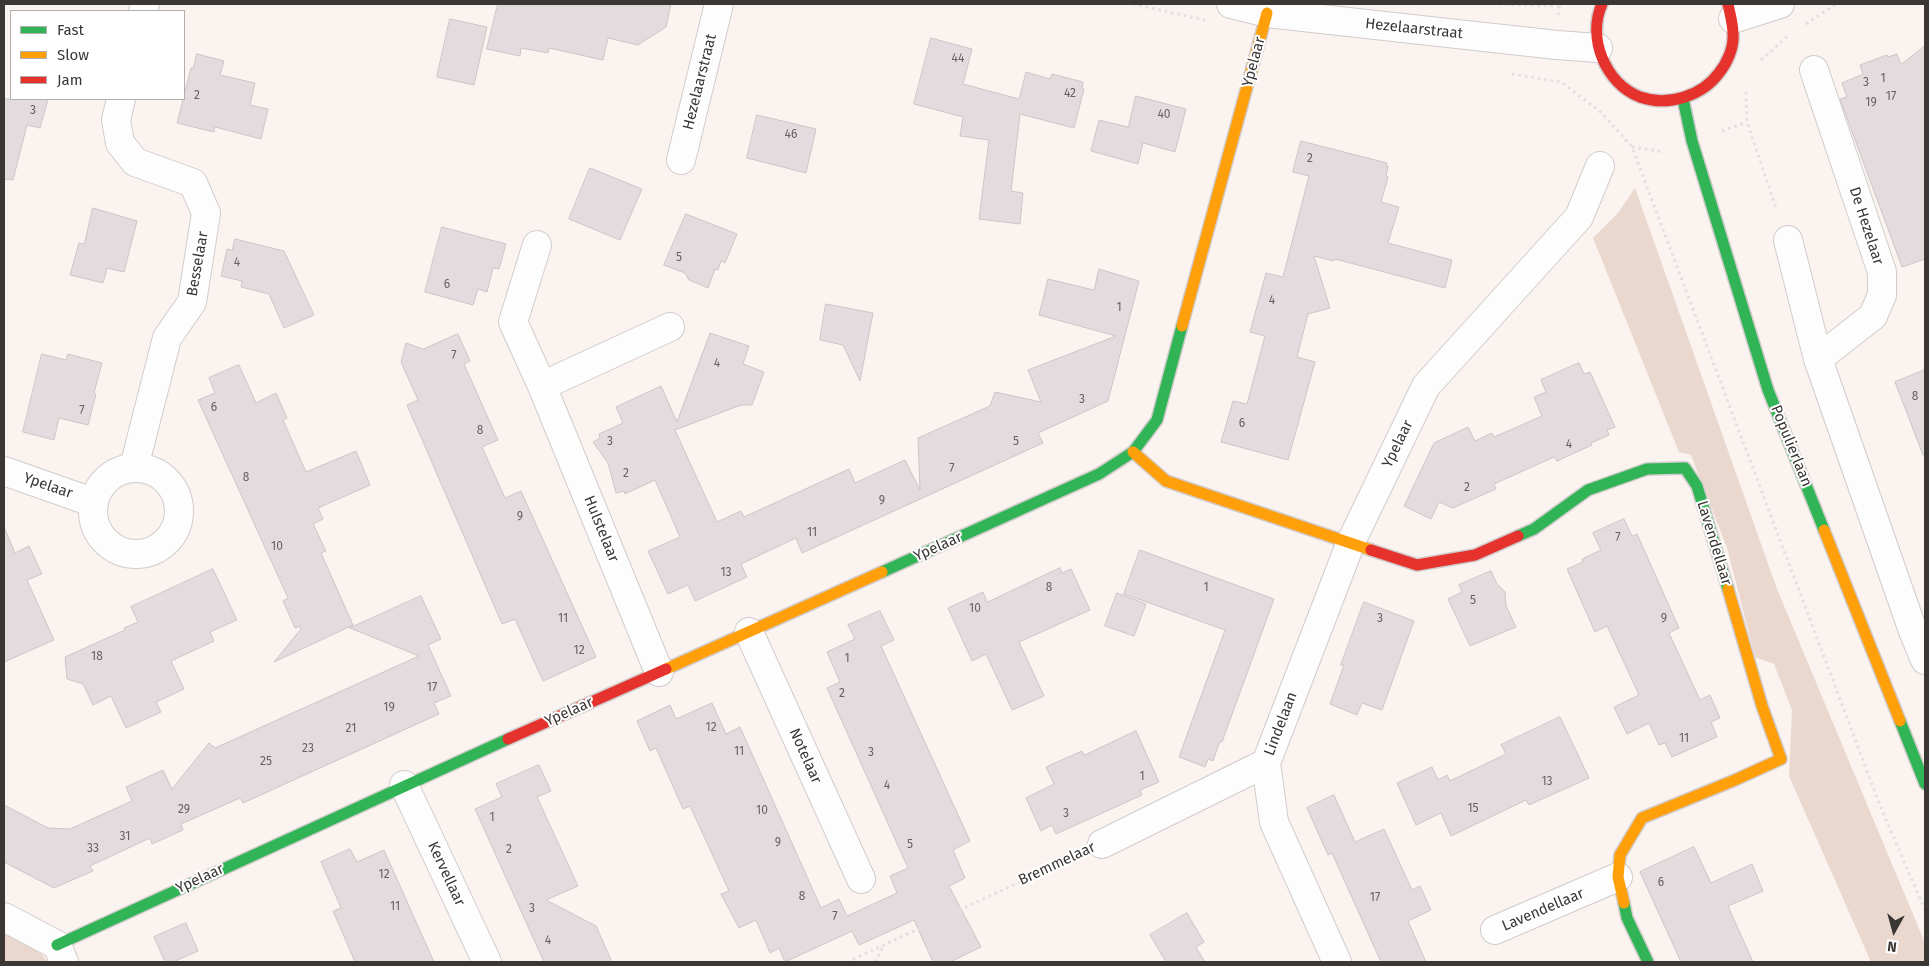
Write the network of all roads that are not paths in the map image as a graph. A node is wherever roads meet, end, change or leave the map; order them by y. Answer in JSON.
{"nodes":[{"id":1,"x":719,"y":4,"type":"edge"},
{"id":2,"x":1232,"y":4,"type":"edge"},
{"id":3,"x":1602,"y":4,"type":"edge"},
{"id":4,"x":1780,"y":4,"type":"edge"},
{"id":5,"x":1731,"y":12,"type":"edge"},
{"id":6,"x":1268,"y":13,"type":"junction"},
{"id":7,"x":1598,"y":48,"type":"junction"},
{"id":8,"x":1814,"y":70,"type":"dead end"},
{"id":9,"x":1682,"y":99,"type":"junction"},
{"id":10,"x":121,"y":100,"type":"edge"},
{"id":11,"x":681,"y":160,"type":"dead end"},
{"id":12,"x":1600,"y":166,"type":"dead end"},
{"id":13,"x":1788,"y":240,"type":"road end"},
{"id":14,"x":537,"y":245,"type":"dead end"},
{"id":15,"x":670,"y":326,"type":"dead end"},
{"id":16,"x":1818,"y":359,"type":"junction"},
{"id":17,"x":542,"y":386,"type":"junction"},
{"id":18,"x":1133,"y":452,"type":"junction"},
{"id":19,"x":134,"y":467,"type":"junction"},
{"id":20,"x":4,"y":471,"type":"edge"},
{"id":21,"x":92,"y":502,"type":"junction"},
{"id":22,"x":1351,"y":542,"type":"junction"},
{"id":23,"x":749,"y":632,"type":"junction"},
{"id":24,"x":1925,"y":660,"type":"edge"},
{"id":25,"x":659,"y":672,"type":"junction"},
{"id":26,"x":1266,"y":763,"type":"junction"},
{"id":27,"x":1925,"y":784,"type":"edge"},
{"id":28,"x":404,"y":785,"type":"junction"},
{"id":29,"x":1102,"y":844,"type":"road end"},
{"id":30,"x":1618,"y":877,"type":"junction"},
{"id":31,"x":861,"y":879,"type":"dead end"},
{"id":32,"x":4,"y":917,"type":"edge"},
{"id":33,"x":1495,"y":930,"type":"dead end"},
{"id":34,"x":60,"y":953,"type":"edge"},
{"id":35,"x":487,"y":962,"type":"edge"},
{"id":36,"x":1337,"y":962,"type":"edge"},
{"id":37,"x":1648,"y":962,"type":"edge"}],
"edges":[{"from":1,"to":11,"type":"street","name":"Hezelaarstraat"},
{"from":2,"to":6,"type":"street","name":"Hezelaarstraat"},
{"from":3,"to":7,"type":"street"},
{"from":4,"to":5,"type":"street"},
{"from":5,"to":9,"type":"street"},
{"from":6,"to":7,"type":"street","name":"Hezelaarstraat"},
{"from":6,"to":18,"type":"street","name":"Ypelaar"},
{"from":7,"to":9,"type":"street"},
{"from":8,"to":16,"type":"street","name":"De Hezelaar"},
{"from":9,"to":27,"type":"street","name":"Populierlaan"},
{"from":10,"to":19,"type":"street","name":"Besselaar"},
{"from":12,"to":22,"type":"street","name":"Ypelaar"},
{"from":13,"to":16,"type":"street"},
{"from":14,"to":17,"type":"street","name":"Hulstelaar"},
{"from":15,"to":17,"type":"street"},
{"from":16,"to":24,"type":"street"},
{"from":17,"to":25,"type":"street","name":"Hulstelaar"},
{"from":18,"to":22,"type":"street"},
{"from":18,"to":23,"type":"street","name":"Ypelaar"},
{"from":19,"to":21,"type":"street"},
{"from":19,"to":21,"type":"street"},
{"from":20,"to":21,"type":"street","name":"Ypelaar"},
{"from":22,"to":26,"type":"street","name":"Lindelaan"},
{"from":22,"to":30,"type":"street","name":"Lavendellaar"},
{"from":23,"to":25,"type":"street","name":"Ypelaar"},
{"from":23,"to":31,"type":"street","name":"Notelaar"},
{"from":25,"to":28,"type":"street","name":"Ypelaar"},
{"from":26,"to":29,"type":"street","name":"Bremmelaar"},
{"from":26,"to":36,"type":"street","name":"Lindelaan"},
{"from":28,"to":34,"type":"street","name":"Ypelaar"},
{"from":28,"to":35,"type":"street","name":"Kervellaar"},
{"from":30,"to":33,"type":"street","name":"Lavendellaar"},
{"from":30,"to":37,"type":"street","name":"Lavendellaar"},
{"from":32,"to":34,"type":"street","name":"Ypelaar"}]}
